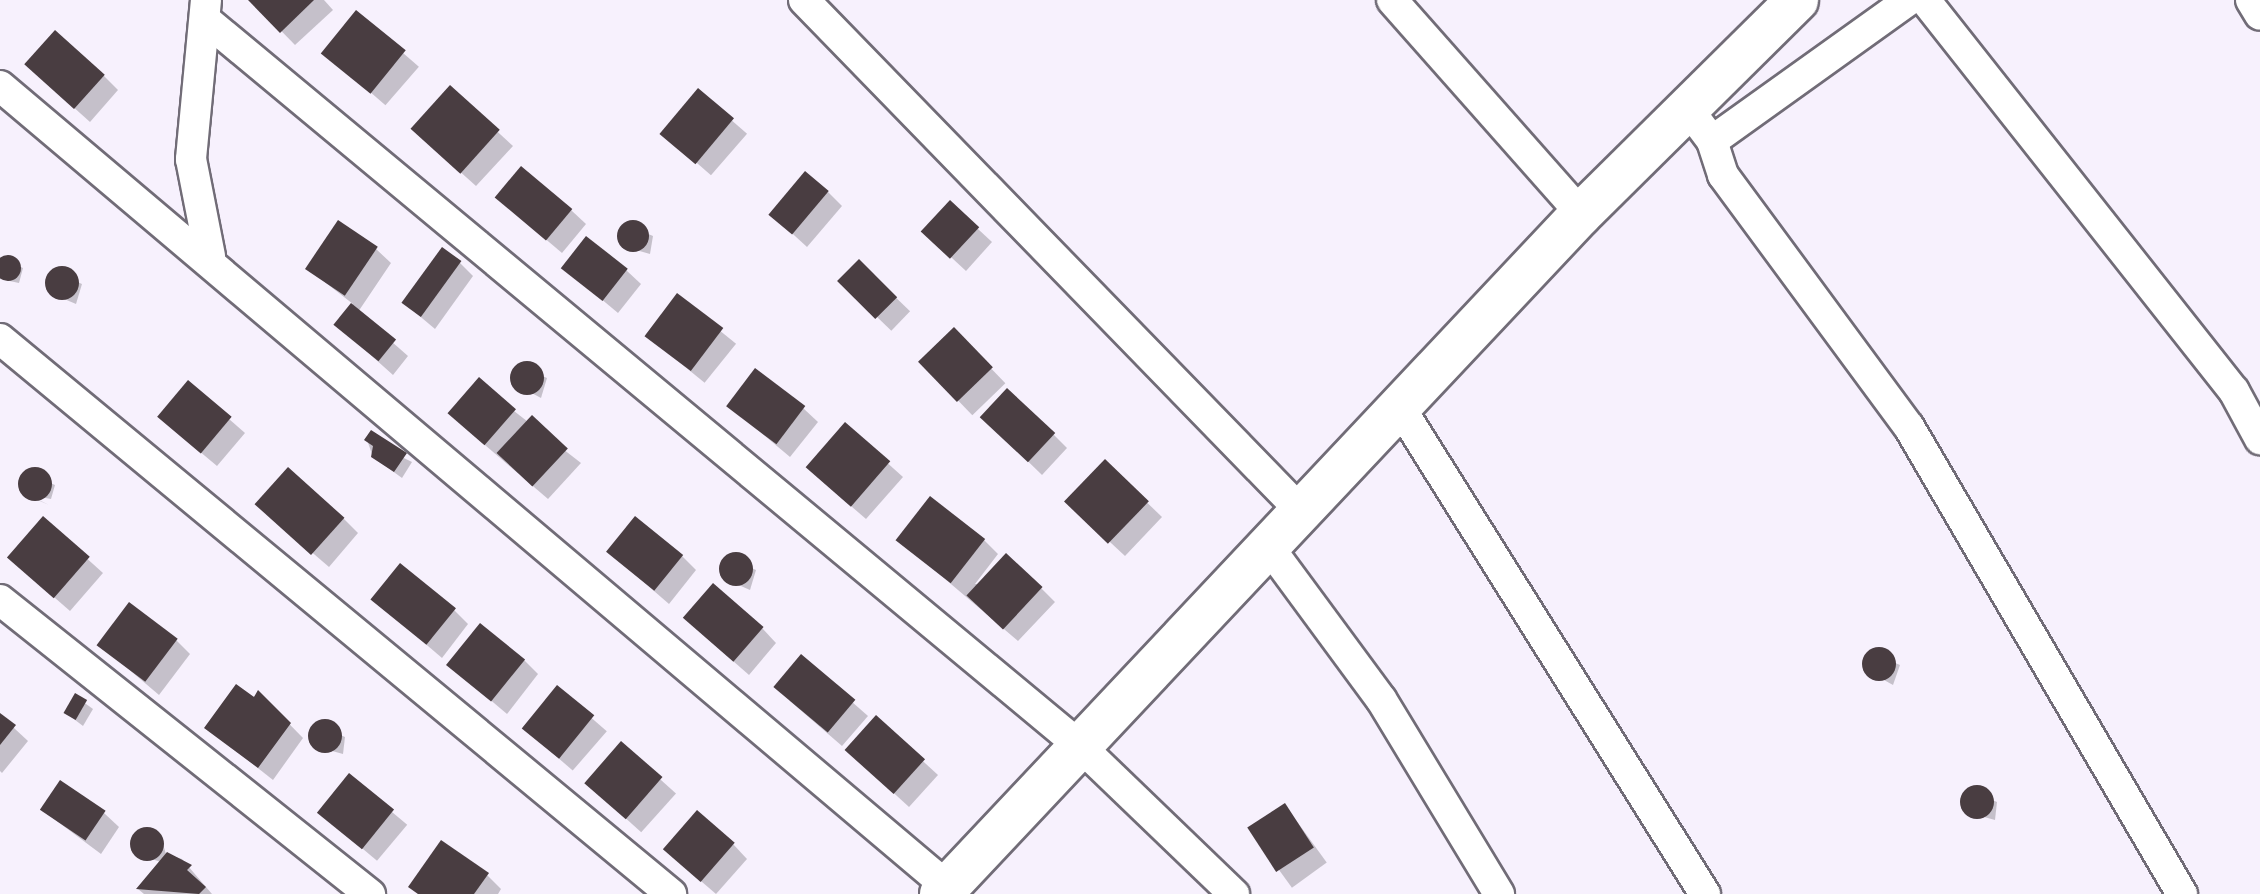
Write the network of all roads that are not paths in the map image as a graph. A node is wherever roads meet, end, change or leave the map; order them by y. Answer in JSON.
{"nodes":[{"id":1,"x":804,"y":0,"type":"edge"},
{"id":2,"x":1392,"y":0,"type":"edge"},
{"id":3,"x":1797,"y":0,"type":"edge"},
{"id":4,"x":1909,"y":0,"type":"edge"},
{"id":5,"x":1925,"y":0,"type":"edge"},
{"id":6,"x":2251,"y":0,"type":"edge"},
{"id":7,"x":206,"y":11,"type":"edge"},
{"id":8,"x":2260,"y":15,"type":"edge"},
{"id":9,"x":0,"y":86,"type":"edge"},
{"id":10,"x":1700,"y":125,"type":"junction"},
{"id":11,"x":1581,"y":214,"type":"junction"},
{"id":12,"x":210,"y":256,"type":"junction"},
{"id":13,"x":0,"y":339,"type":"edge"},
{"id":14,"x":1399,"y":406,"type":"junction"},
{"id":15,"x":2260,"y":439,"type":"edge"},
{"id":16,"x":1301,"y":511,"type":"junction"},
{"id":17,"x":1268,"y":546,"type":"junction"},
{"id":18,"x":0,"y":600,"type":"edge"},
{"id":19,"x":1080,"y":746,"type":"junction"},
{"id":20,"x":945,"y":890,"type":"edge"},
{"id":21,"x":370,"y":894,"type":"edge"},
{"id":22,"x":671,"y":894,"type":"edge"},
{"id":23,"x":1234,"y":894,"type":"edge"},
{"id":24,"x":1499,"y":894,"type":"edge"},
{"id":25,"x":1705,"y":894,"type":"edge"},
{"id":26,"x":2182,"y":894,"type":"edge"}],
"edges":[{"from":1,"to":16,"type":"street"},
{"from":2,"to":11,"type":"street"},
{"from":3,"to":10,"type":"street"},
{"from":4,"to":10,"type":"street"},
{"from":5,"to":15,"type":"street"},
{"from":6,"to":8,"type":"street"},
{"from":7,"to":12,"type":"street"},
{"from":7,"to":19,"type":"street"},
{"from":9,"to":12,"type":"street"},
{"from":10,"to":11,"type":"street"},
{"from":10,"to":26,"type":"street"},
{"from":11,"to":14,"type":"street"},
{"from":12,"to":20,"type":"street"},
{"from":13,"to":22,"type":"street"},
{"from":14,"to":16,"type":"street"},
{"from":14,"to":25,"type":"street"},
{"from":16,"to":17,"type":"street"},
{"from":17,"to":19,"type":"street"},
{"from":17,"to":24,"type":"street"},
{"from":18,"to":21,"type":"street"},
{"from":19,"to":20,"type":"street"},
{"from":19,"to":23,"type":"street"}]}
